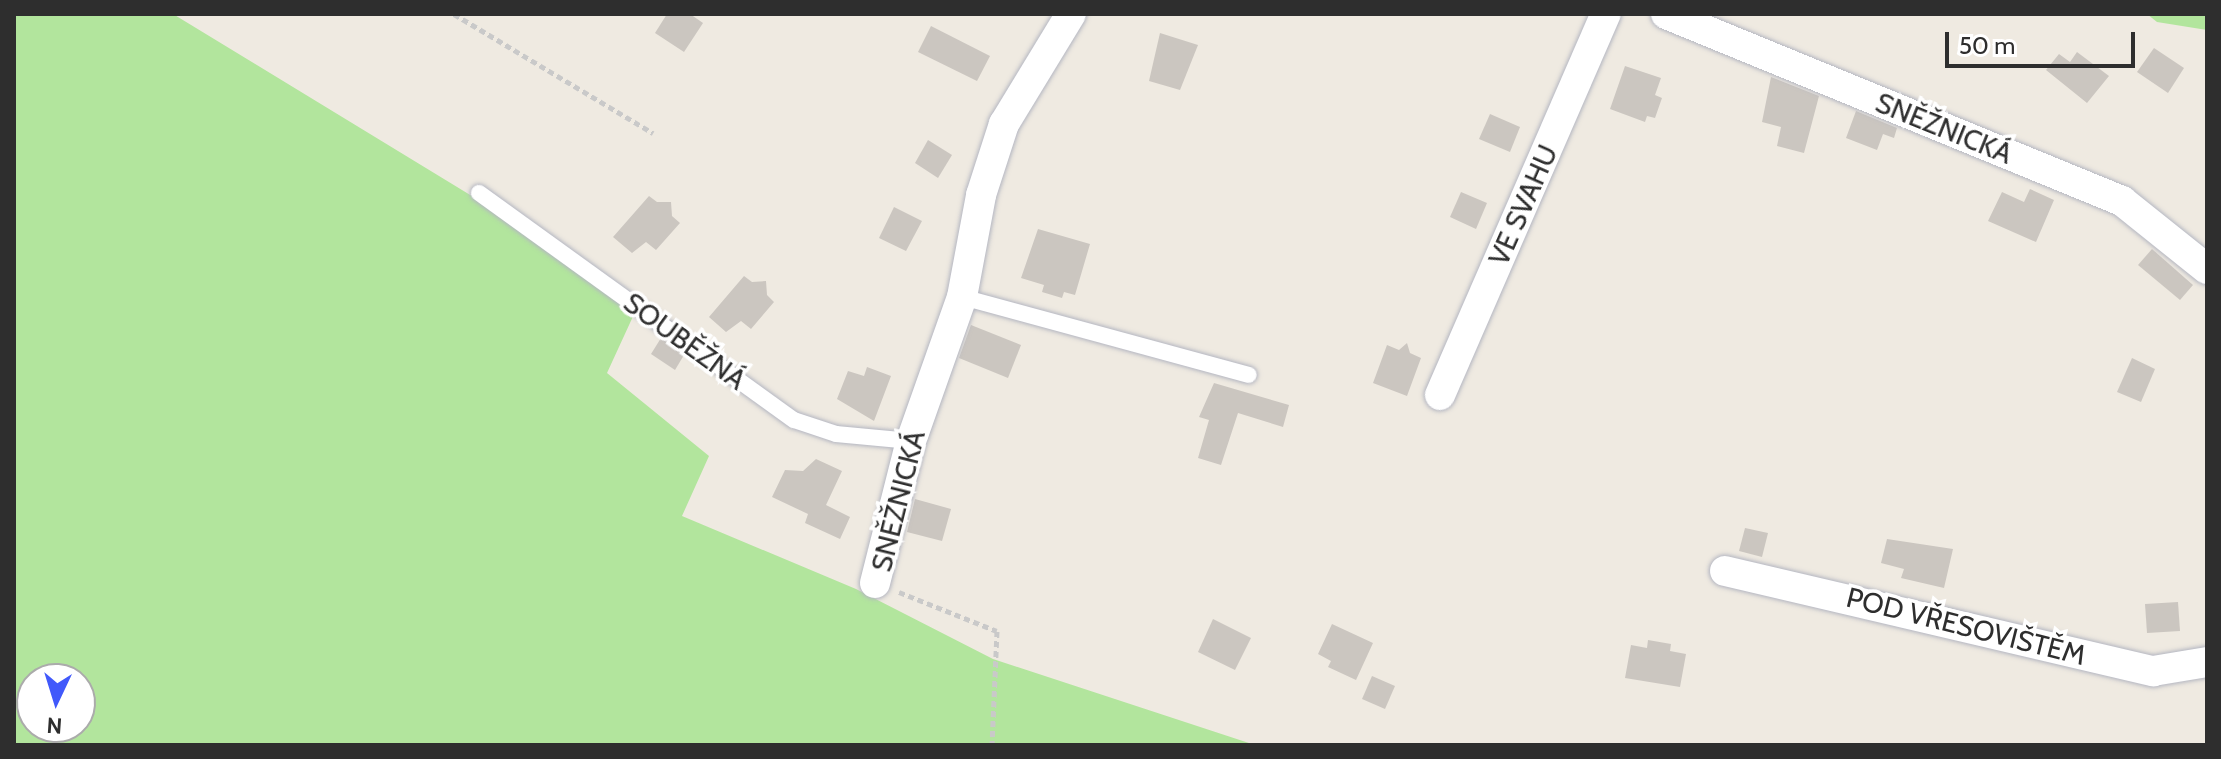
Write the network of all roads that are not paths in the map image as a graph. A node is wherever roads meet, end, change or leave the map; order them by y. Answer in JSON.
{"nodes":[{"id":1,"x":1071,"y":14,"type":"edge"},
{"id":2,"x":1606,"y":14,"type":"edge"},
{"id":3,"x":1666,"y":14,"type":"edge"},
{"id":4,"x":479,"y":193,"type":"dead end"},
{"id":5,"x":2207,"y":269,"type":"edge"},
{"id":6,"x":962,"y":297,"type":"junction"},
{"id":7,"x":1249,"y":375,"type":"dead end"},
{"id":8,"x":1440,"y":395,"type":"dead end"},
{"id":9,"x":911,"y":441,"type":"junction"},
{"id":10,"x":1725,"y":571,"type":"dead end"},
{"id":11,"x":875,"y":583,"type":"road end"},
{"id":12,"x":2207,"y":662,"type":"edge"}],
"edges":[{"from":1,"to":6,"type":"street","name":"SNĚŽNICKÁ"},
{"from":2,"to":8,"type":"street","name":"VE SVAHU"},
{"from":3,"to":5,"type":"street","name":"SNĚŽNICKÁ"},
{"from":4,"to":9,"type":"lane","name":"SOUBĚŽNÁ"},
{"from":6,"to":7,"type":"lane"},
{"from":6,"to":9,"type":"street","name":"SNĚŽNICKÁ"},
{"from":9,"to":11,"type":"street","name":"SNĚŽNICKÁ"},
{"from":10,"to":12,"type":"street","name":"POD VŘESOVIŠTĚM"}]}
